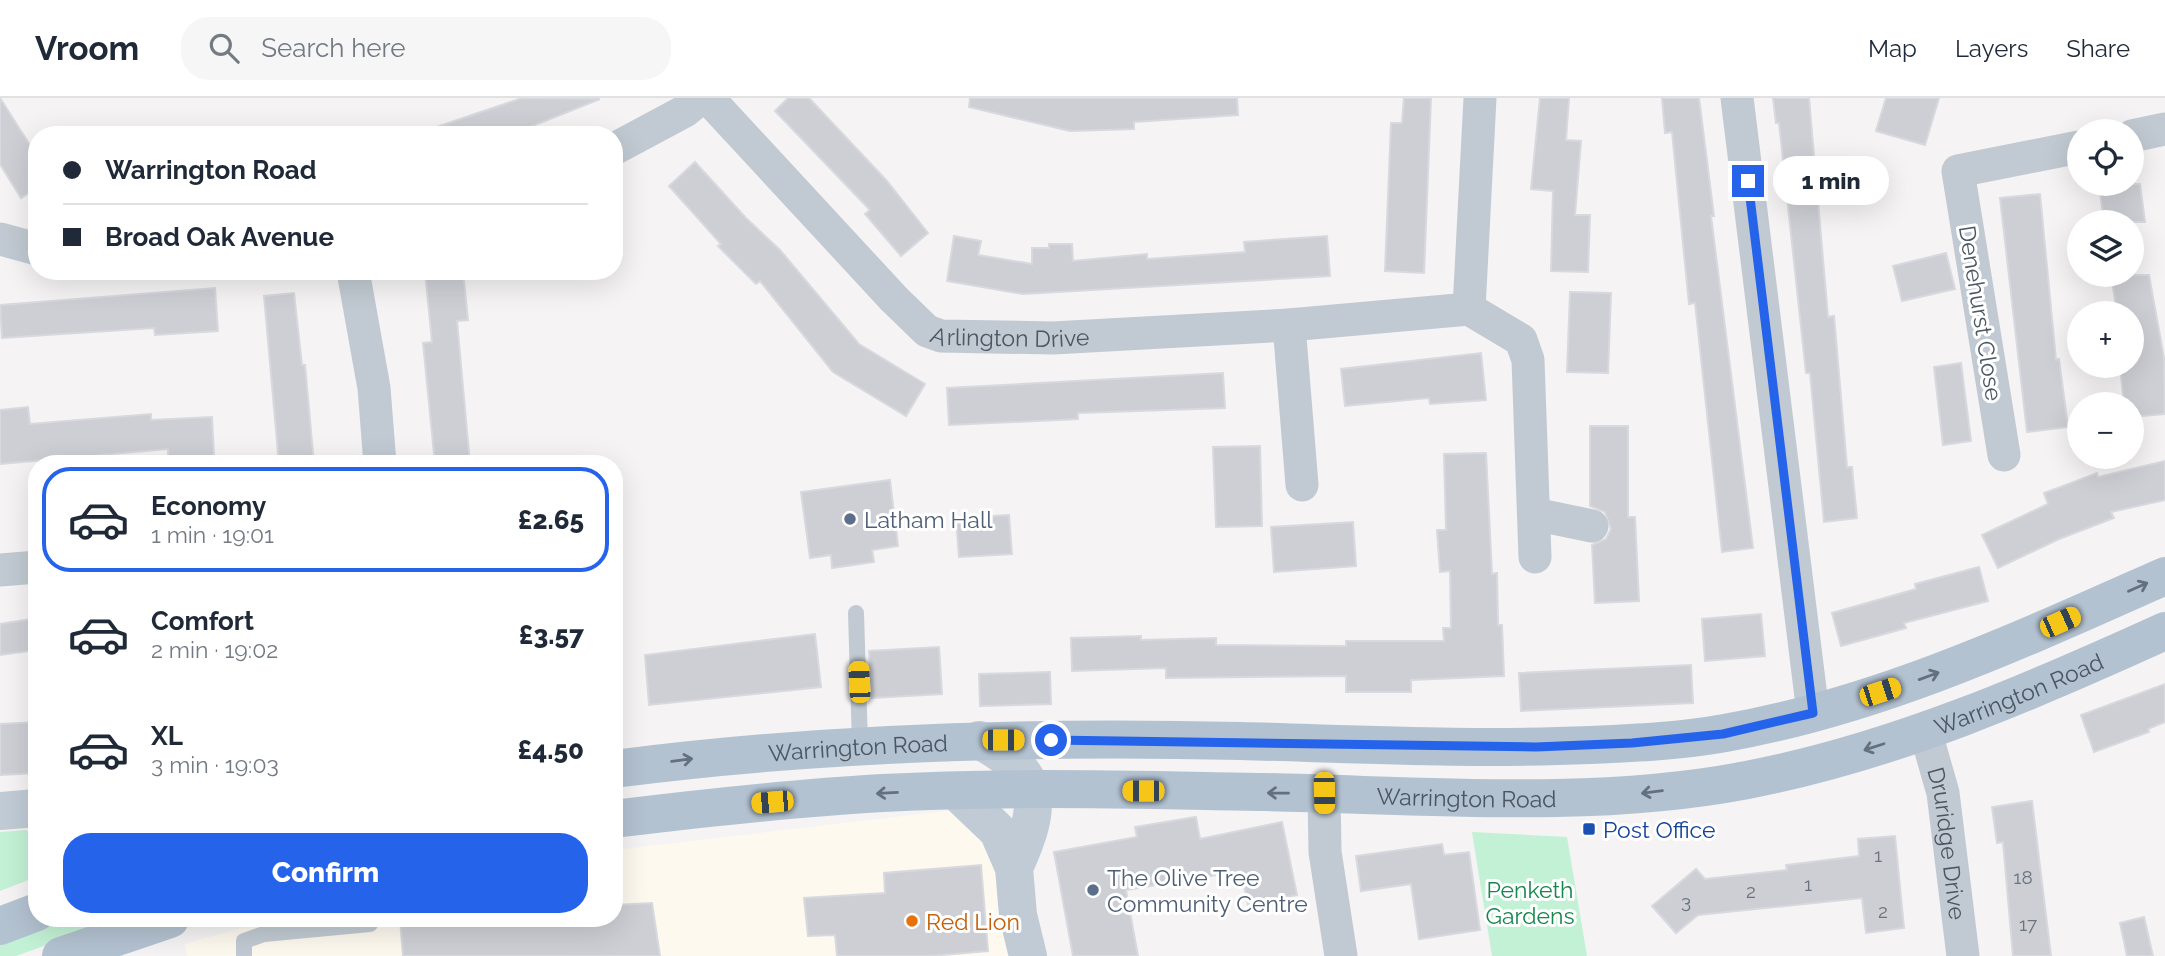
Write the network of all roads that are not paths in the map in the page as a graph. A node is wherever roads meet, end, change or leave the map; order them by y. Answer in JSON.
{"nodes":[{"id":1,"x":701,"y":98,"type":"edge"},
{"id":2,"x":708,"y":98,"type":"edge"},
{"id":3,"x":1480,"y":98,"type":"edge"},
{"id":4,"x":1737,"y":98,"type":"edge"},
{"id":5,"x":2165,"y":129,"type":"edge"},
{"id":6,"x":2144,"y":133,"type":"edge"},
{"id":7,"x":623,"y":144,"type":"edge"},
{"id":8,"x":2067,"y":148,"type":"edge"},
{"id":9,"x":0,"y":239,"type":"edge"},
{"id":10,"x":28,"y":247,"type":"edge"},
{"id":11,"x":355,"y":280,"type":"edge"},
{"id":12,"x":1469,"y":309,"type":"junction"},
{"id":13,"x":1289,"y":325,"type":"junction"},
{"id":14,"x":2004,"y":454,"type":"dead end"},
{"id":15,"x":379,"y":455,"type":"edge"},
{"id":16,"x":1302,"y":485,"type":"dead end"},
{"id":17,"x":1534,"y":514,"type":"junction"},
{"id":18,"x":1592,"y":526,"type":"dead end"},
{"id":19,"x":1535,"y":557,"type":"dead end"},
{"id":20,"x":28,"y":566,"type":"edge"},
{"id":21,"x":0,"y":570,"type":"edge"},
{"id":22,"x":2165,"y":576,"type":"edge"},
{"id":23,"x":856,"y":613,"type":"dead end"},
{"id":24,"x":2165,"y":631,"type":"edge"},
{"id":25,"x":1813,"y":713,"type":"junction"},
{"id":26,"x":1925,"y":730,"type":"junction"},
{"id":27,"x":979,"y":740,"type":"junction"},
{"id":28,"x":860,"y":744,"type":"junction"},
{"id":29,"x":623,"y":768,"type":"edge"},
{"id":30,"x":956,"y":791,"type":"junction"},
{"id":31,"x":1032,"y":791,"type":"junction"},
{"id":32,"x":1324,"y":793,"type":"junction"},
{"id":33,"x":28,"y":809,"type":"edge"},
{"id":34,"x":0,"y":811,"type":"edge"},
{"id":35,"x":623,"y":818,"type":"edge"},
{"id":36,"x":1014,"y":868,"type":"junction"},
{"id":37,"x":28,"y":915,"type":"edge"},
{"id":38,"x":0,"y":926,"type":"edge"},
{"id":39,"x":146,"y":927,"type":"edge"},
{"id":40,"x":261,"y":927,"type":"edge"},
{"id":41,"x":61,"y":956,"type":"edge"},
{"id":42,"x":244,"y":956,"type":"edge"},
{"id":43,"x":1028,"y":956,"type":"edge"},
{"id":44,"x":1341,"y":956,"type":"edge"},
{"id":45,"x":1962,"y":956,"type":"edge"}],
"edges":[{"from":1,"to":7,"type":"street"},
{"from":2,"to":13,"type":"street","name":"Arlington Drive"},
{"from":3,"to":12,"type":"street"},
{"from":4,"to":25,"type":"street"},
{"from":5,"to":6,"type":"street"},
{"from":8,"to":14,"type":"street","name":"Denehurst Close"},
{"from":9,"to":10,"type":"street"},
{"from":11,"to":15,"type":"street"},
{"from":12,"to":13,"type":"street","name":"Arlington Drive"},
{"from":12,"to":17,"type":"street"},
{"from":13,"to":16,"type":"street"},
{"from":17,"to":18,"type":"street"},
{"from":17,"to":19,"type":"street"},
{"from":20,"to":21,"type":"street"},
{"from":25,"to":22,"type":"main road","name":"Warrington Road","one_way":true},
{"from":23,"to":28,"type":"lane"},
{"from":24,"to":26,"type":"main road","name":"Warrington Road"},
{"from":25,"to":27,"type":"main road","name":"Warrington Road"},
{"from":26,"to":32,"type":"main road","name":"Warrington Road","one_way":true},
{"from":26,"to":45,"type":"street","name":"Druridge Drive"},
{"from":27,"to":28,"type":"main road","name":"Warrington Road"},
{"from":27,"to":31,"type":"street"},
{"from":29,"to":28,"type":"main road","name":"Warrington Road","one_way":true},
{"from":30,"to":31,"type":"main road","name":"Warrington Road"},
{"from":30,"to":35,"type":"main road","name":"Warrington Road","one_way":true},
{"from":30,"to":36,"type":"street"},
{"from":32,"to":31,"type":"main road","name":"Warrington Road","one_way":true},
{"from":31,"to":36,"type":"street"},
{"from":32,"to":44,"type":"street"},
{"from":33,"to":34,"type":"street"},
{"from":36,"to":43,"type":"street"},
{"from":37,"to":38,"type":"main road"},
{"from":39,"to":41,"type":"main road"},
{"from":40,"to":42,"type":"lane"}]}
